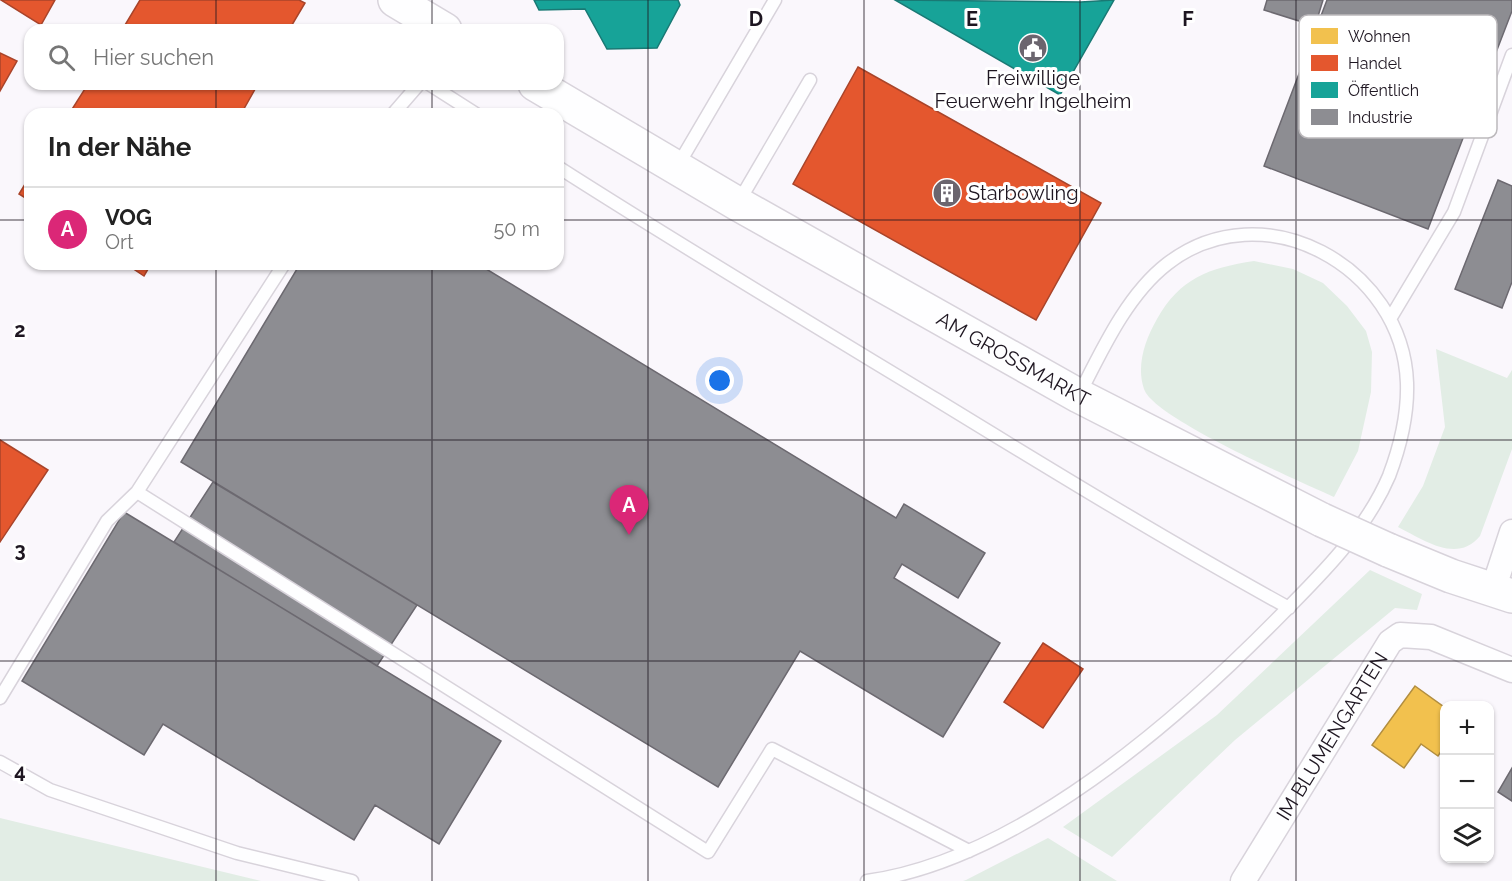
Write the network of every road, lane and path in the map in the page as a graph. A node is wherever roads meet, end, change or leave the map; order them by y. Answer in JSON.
{"nodes":[{"id":1,"x":395,"y":0,"type":"edge"},
{"id":2,"x":775,"y":0,"type":"edge"},
{"id":3,"x":432,"y":24,"type":"edge"},
{"id":4,"x":1512,"y":55,"type":"edge"},
{"id":5,"x":810,"y":80,"type":"dead end"},
{"id":6,"x":414,"y":90,"type":"edge"},
{"id":7,"x":438,"y":90,"type":"edge"},
{"id":8,"x":545,"y":90,"type":"edge"},
{"id":9,"x":1497,"y":96,"type":"edge"},
{"id":10,"x":398,"y":108,"type":"edge"},
{"id":11,"x":467,"y":108,"type":"edge"},
{"id":12,"x":1481,"y":138,"type":"edge"},
{"id":13,"x":676,"y":168,"type":"junction"},
{"id":14,"x":564,"y":171,"type":"edge"},
{"id":15,"x":738,"y":204,"type":"junction"},
{"id":16,"x":280,"y":270,"type":"edge"},
{"id":17,"x":1390,"y":319,"type":"junction"},
{"id":18,"x":1079,"y":396,"type":"junction"},
{"id":19,"x":137,"y":492,"type":"junction"},
{"id":20,"x":1512,"y":532,"type":"edge"},
{"id":21,"x":1502,"y":593,"type":"edge"},
{"id":22,"x":1289,"y":608,"type":"junction"},
{"id":23,"x":1512,"y":670,"type":"edge"},
{"id":24,"x":0,"y":698,"type":"edge"},
{"id":25,"x":0,"y":762,"type":"edge"},
{"id":26,"x":969,"y":851,"type":"junction"},
{"id":27,"x":352,"y":881,"type":"edge"},
{"id":28,"x":867,"y":881,"type":"edge"},
{"id":29,"x":1244,"y":881,"type":"edge"}],
"edges":[{"from":1,"to":3,"type":"main road"},
{"from":2,"to":13,"type":"lane"},
{"from":4,"to":9,"type":"lane"},
{"from":5,"to":15,"type":"lane"},
{"from":6,"to":10,"type":"lane"},
{"from":7,"to":11,"type":"lane"},
{"from":8,"to":13,"type":"main road","name":"AM GROSSMARKT"},
{"from":12,"to":17,"type":"lane"},
{"from":13,"to":15,"type":"main road","name":"AM GROSSMARKT"},
{"from":14,"to":22,"type":"lane"},
{"from":15,"to":18,"type":"main road","name":"AM GROSSMARKT"},
{"from":16,"to":19,"type":"lane"},
{"from":17,"to":18,"type":"lane"},
{"from":17,"to":22,"type":"lane"},
{"from":18,"to":21,"type":"main road","name":"AM GROSSMARKT","bridge":true},
{"from":19,"to":24,"type":"lane"},
{"from":19,"to":26,"type":"lane"},
{"from":20,"to":21,"type":"street"},
{"from":22,"to":26,"type":"lane"},
{"from":23,"to":29,"type":"street","name":"IM BLUMENGARTEN"},
{"from":25,"to":27,"type":"lane"},
{"from":26,"to":28,"type":"lane"}]}
